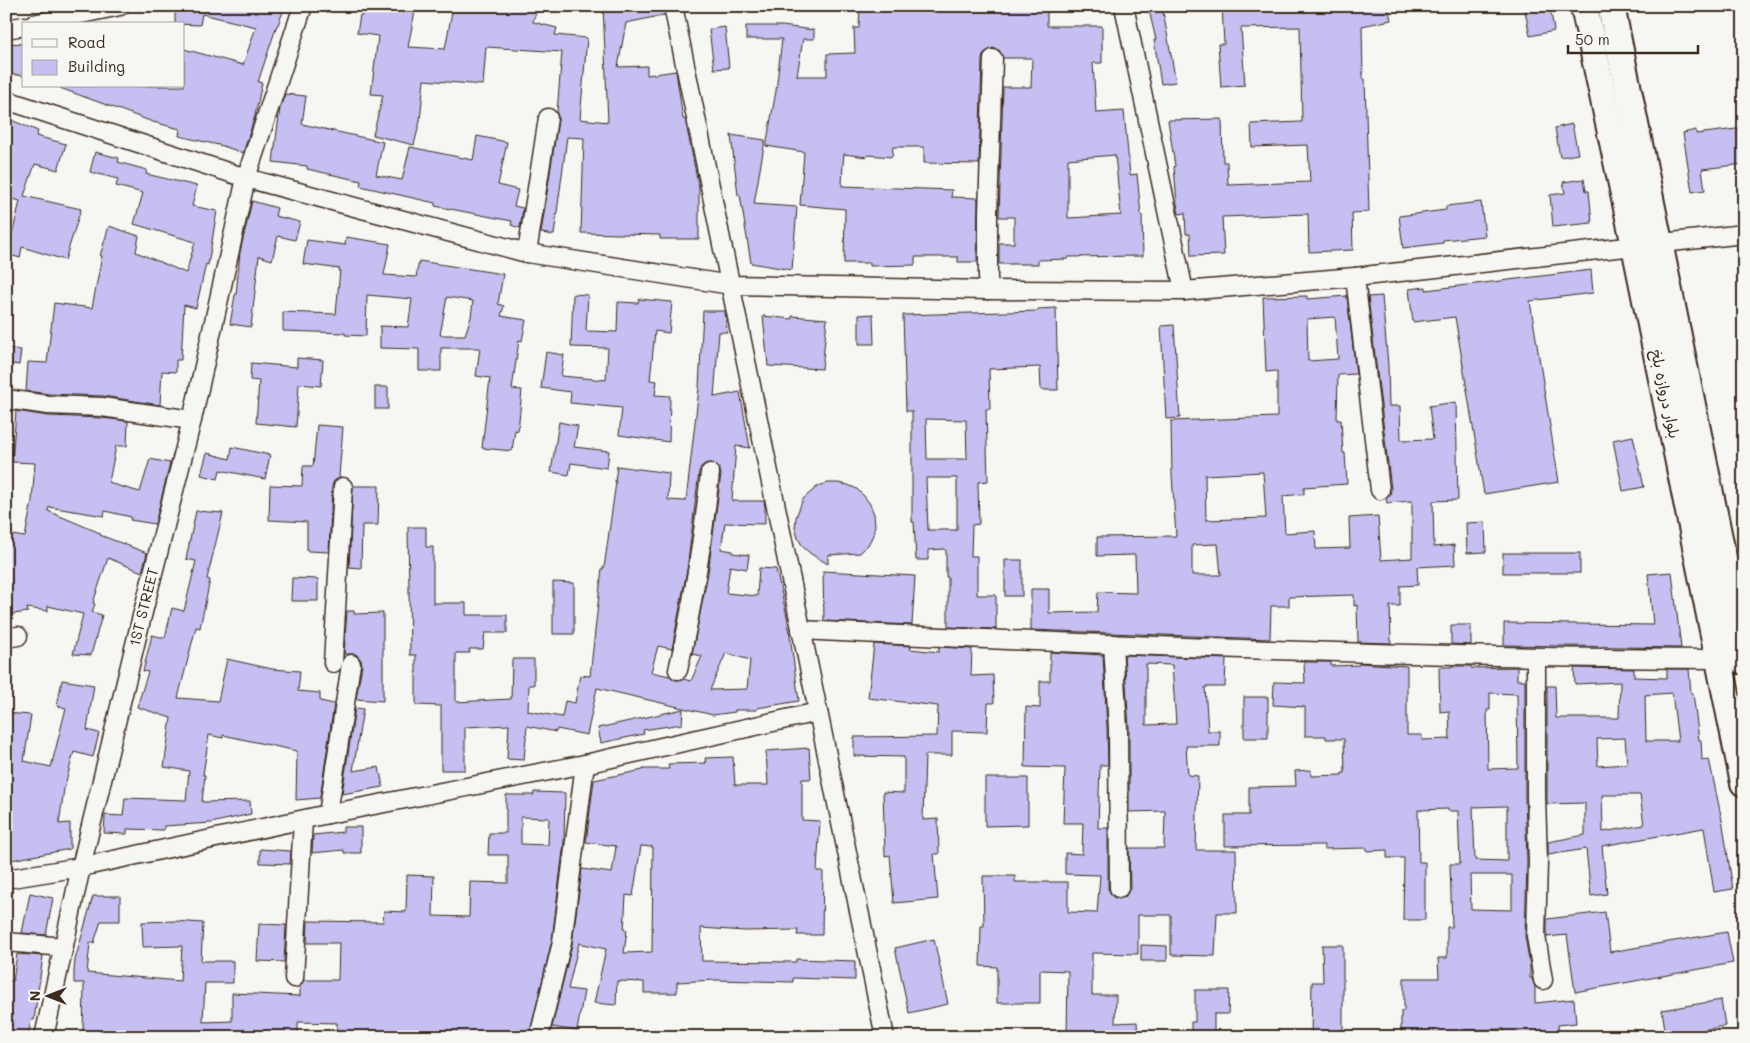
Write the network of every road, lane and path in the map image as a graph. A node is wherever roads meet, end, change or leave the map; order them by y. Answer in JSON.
{"nodes":[{"id":1,"x":120,"y":6,"type":"edge"},
{"id":2,"x":303,"y":6,"type":"edge"},
{"id":3,"x":673,"y":6,"type":"edge"},
{"id":4,"x":1124,"y":6,"type":"edge"},
{"id":5,"x":1584,"y":6,"type":"edge"},
{"id":6,"x":1611,"y":6,"type":"edge"},
{"id":7,"x":43,"y":22,"type":"edge"},
{"id":8,"x":22,"y":26,"type":"edge"},
{"id":9,"x":6,"y":29,"type":"edge"},
{"id":10,"x":993,"y":59,"type":"dead end"},
{"id":11,"x":6,"y":100,"type":"edge"},
{"id":12,"x":548,"y":118,"type":"dead end"},
{"id":13,"x":246,"y":178,"type":"junction"},
{"id":14,"x":1744,"y":234,"type":"edge"},
{"id":15,"x":1646,"y":245,"type":"junction"},
{"id":16,"x":527,"y":253,"type":"junction"},
{"id":17,"x":1355,"y":277,"type":"junction"},
{"id":18,"x":730,"y":285,"type":"junction"},
{"id":19,"x":988,"y":290,"type":"junction"},
{"id":20,"x":1184,"y":291,"type":"junction"},
{"id":21,"x":6,"y":399,"type":"edge"},
{"id":22,"x":192,"y":420,"type":"junction"},
{"id":23,"x":710,"y":473,"type":"dead end"},
{"id":24,"x":343,"y":487,"type":"dead end"},
{"id":25,"x":1380,"y":490,"type":"dead end"},
{"id":26,"x":801,"y":630,"type":"junction"},
{"id":27,"x":1113,"y":644,"type":"junction"},
{"id":28,"x":1737,"y":657,"type":"edge"},
{"id":29,"x":1536,"y":658,"type":"junction"},
{"id":30,"x":678,"y":670,"type":"dead end"},
{"id":31,"x":818,"y":712,"type":"junction"},
{"id":32,"x":585,"y":764,"type":"junction"},
{"id":33,"x":1744,"y":783,"type":"edge"},
{"id":34,"x":328,"y":814,"type":"junction"},
{"id":35,"x":302,"y":820,"type":"junction"},
{"id":36,"x":82,"y":867,"type":"junction"},
{"id":37,"x":6,"y":879,"type":"edge"},
{"id":38,"x":1120,"y":888,"type":"dead end"},
{"id":39,"x":6,"y":942,"type":"edge"},
{"id":40,"x":64,"y":947,"type":"junction"},
{"id":41,"x":294,"y":978,"type":"dead end"},
{"id":42,"x":1543,"y":980,"type":"dead end"},
{"id":43,"x":44,"y":1037,"type":"edge"},
{"id":44,"x":538,"y":1037,"type":"edge"},
{"id":45,"x":884,"y":1037,"type":"edge"}],
"edges":[{"from":1,"to":7,"type":"street"},
{"from":2,"to":13,"type":"street","name":"1ST STREET"},
{"from":3,"to":18,"type":"street"},
{"from":4,"to":20,"type":"street"},
{"from":5,"to":15,"type":"main road","name":"بلوار دروازه بلخ"},
{"from":6,"to":15,"type":"main road","name":"بلوار دروازه بلخ"},
{"from":8,"to":9,"type":"street"},
{"from":10,"to":19,"type":"street"},
{"from":11,"to":13,"type":"street"},
{"from":12,"to":16,"type":"street"},
{"from":13,"to":16,"type":"street"},
{"from":13,"to":22,"type":"street","name":"1ST STREET"},
{"from":14,"to":15,"type":"street"},
{"from":15,"to":17,"type":"street"},
{"from":15,"to":28,"type":"main road","name":"بلوار دروازه بلخ"},
{"from":16,"to":18,"type":"street"},
{"from":17,"to":20,"type":"street"},
{"from":17,"to":25,"type":"street"},
{"from":18,"to":19,"type":"street"},
{"from":18,"to":26,"type":"street"},
{"from":19,"to":20,"type":"street"},
{"from":21,"to":22,"type":"street"},
{"from":22,"to":36,"type":"street","name":"1ST STREET"},
{"from":23,"to":30,"type":"street"},
{"from":24,"to":34,"type":"street"},
{"from":26,"to":27,"type":"street"},
{"from":26,"to":31,"type":"street"},
{"from":27,"to":29,"type":"street"},
{"from":27,"to":38,"type":"street"},
{"from":28,"to":29,"type":"street"},
{"from":28,"to":33,"type":"main road","name":"بلوار دروازه بلخ"},
{"from":29,"to":42,"type":"street"},
{"from":31,"to":32,"type":"street"},
{"from":31,"to":45,"type":"street"},
{"from":32,"to":34,"type":"street"},
{"from":32,"to":44,"type":"street"},
{"from":34,"to":35,"type":"street"},
{"from":35,"to":36,"type":"street"},
{"from":35,"to":41,"type":"street"},
{"from":36,"to":37,"type":"street"},
{"from":36,"to":40,"type":"street","name":"1ST STREET"},
{"from":39,"to":40,"type":"street"},
{"from":40,"to":43,"type":"street","name":"1ST STREET"}]}
